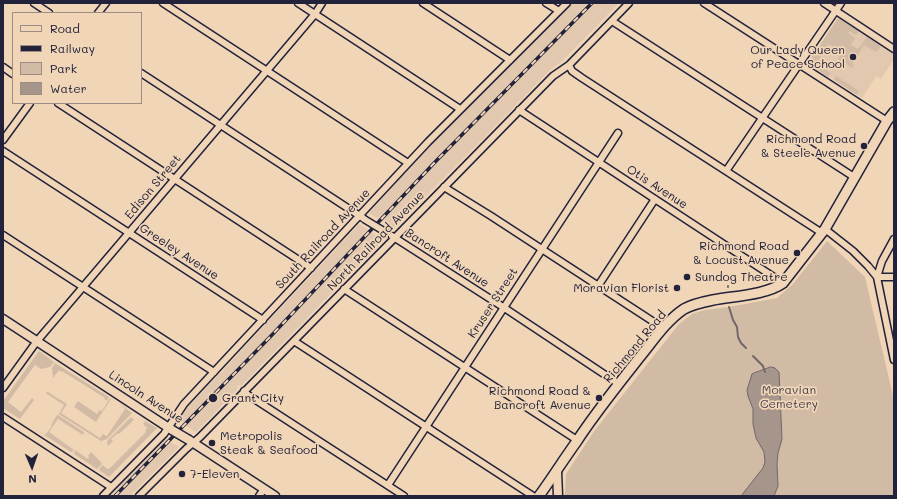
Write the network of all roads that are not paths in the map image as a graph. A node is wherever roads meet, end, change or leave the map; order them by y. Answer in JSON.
{"nodes":[{"id":1,"x":34,"y":3,"type":"edge"},
{"id":2,"x":106,"y":3,"type":"edge"},
{"id":3,"x":163,"y":3,"type":"edge"},
{"id":4,"x":298,"y":3,"type":"edge"},
{"id":5,"x":322,"y":3,"type":"edge"},
{"id":6,"x":422,"y":3,"type":"edge"},
{"id":7,"x":546,"y":3,"type":"edge"},
{"id":8,"x":566,"y":3,"type":"edge"},
{"id":9,"x":629,"y":3,"type":"edge"},
{"id":10,"x":704,"y":3,"type":"edge"},
{"id":11,"x":824,"y":3,"type":"edge"},
{"id":12,"x":841,"y":3,"type":"edge"},
{"id":13,"x":836,"y":10,"type":"junction"},
{"id":14,"x":558,"y":11,"type":"junction"},
{"id":15,"x":48,"y":12,"type":"edge"},
{"id":16,"x":99,"y":12,"type":"edge"},
{"id":17,"x":315,"y":14,"type":"junction"},
{"id":18,"x":612,"y":20,"type":"junction"},
{"id":19,"x":894,"y":49,"type":"edge"},
{"id":20,"x":510,"y":60,"type":"junction"},
{"id":21,"x":569,"y":64,"type":"junction"},
{"id":22,"x":799,"y":64,"type":"junction"},
{"id":23,"x":3,"y":67,"type":"edge"},
{"id":24,"x":266,"y":70,"type":"junction"},
{"id":25,"x":12,"y":73,"type":"edge"},
{"id":26,"x":142,"y":73,"type":"edge"},
{"id":27,"x":29,"y":104,"type":"edge"},
{"id":28,"x":60,"y":104,"type":"edge"},
{"id":29,"x":460,"y":109,"type":"junction"},
{"id":30,"x":519,"y":110,"type":"junction"},
{"id":31,"x":894,"y":112,"type":"edge"},
{"id":32,"x":762,"y":118,"type":"junction"},
{"id":33,"x":887,"y":121,"type":"junction"},
{"id":34,"x":221,"y":124,"type":"junction"},
{"id":35,"x":618,"y":133,"type":"dead end"},
{"id":36,"x":3,"y":140,"type":"edge"},
{"id":37,"x":3,"y":151,"type":"edge"},
{"id":38,"x":598,"y":162,"type":"junction"},
{"id":39,"x":408,"y":163,"type":"junction"},
{"id":40,"x":726,"y":171,"type":"junction"},
{"id":41,"x":854,"y":177,"type":"junction"},
{"id":42,"x":175,"y":179,"type":"junction"},
{"id":43,"x":444,"y":187,"type":"junction"},
{"id":44,"x":655,"y":199,"type":"junction"},
{"id":45,"x":362,"y":217,"type":"junction"},
{"id":46,"x":823,"y":231,"type":"junction"},
{"id":47,"x":129,"y":233,"type":"junction"},
{"id":48,"x":3,"y":235,"type":"edge"},
{"id":49,"x":394,"y":238,"type":"junction"},
{"id":50,"x":894,"y":239,"type":"edge"},
{"id":51,"x":542,"y":249,"type":"junction"},
{"id":52,"x":311,"y":268,"type":"junction"},
{"id":53,"x":877,"y":277,"type":"junction"},
{"id":54,"x":894,"y":277,"type":"edge"},
{"id":55,"x":783,"y":283,"type":"junction"},
{"id":56,"x":598,"y":286,"type":"junction"},
{"id":57,"x":83,"y":287,"type":"junction"},
{"id":58,"x":344,"y":289,"type":"junction"},
{"id":59,"x":503,"y":308,"type":"junction"},
{"id":60,"x":3,"y":319,"type":"edge"},
{"id":61,"x":263,"y":320,"type":"junction"},
{"id":62,"x":663,"y":328,"type":"junction"},
{"id":63,"x":37,"y":341,"type":"junction"},
{"id":64,"x":294,"y":341,"type":"junction"},
{"id":65,"x":894,"y":359,"type":"edge"},
{"id":66,"x":464,"y":367,"type":"junction"},
{"id":67,"x":214,"y":372,"type":"junction"},
{"id":68,"x":619,"y":384,"type":"junction"},
{"id":69,"x":3,"y":388,"type":"edge"},
{"id":70,"x":244,"y":391,"type":"junction"},
{"id":71,"x":3,"y":417,"type":"edge"},
{"id":72,"x":426,"y":426,"type":"junction"},
{"id":73,"x":170,"y":428,"type":"junction"},
{"id":74,"x":577,"y":440,"type":"junction"},
{"id":75,"x":191,"y":442,"type":"junction"},
{"id":76,"x":557,"y":471,"type":"junction"},
{"id":77,"x":388,"y":485,"type":"junction"},
{"id":78,"x":111,"y":488,"type":"junction"},
{"id":79,"x":264,"y":489,"type":"junction"},
{"id":80,"x":103,"y":496,"type":"edge"},
{"id":81,"x":139,"y":496,"type":"edge"},
{"id":82,"x":259,"y":496,"type":"edge"},
{"id":83,"x":275,"y":496,"type":"edge"},
{"id":84,"x":404,"y":496,"type":"edge"},
{"id":85,"x":533,"y":496,"type":"edge"},
{"id":86,"x":539,"y":496,"type":"edge"},
{"id":87,"x":558,"y":496,"type":"edge"}],
"edges":[{"from":1,"to":15,"type":"street"},
{"from":2,"to":16,"type":"street"},
{"from":3,"to":24,"type":"street"},
{"from":4,"to":17,"type":"street"},
{"from":5,"to":17,"type":"street","name":"Edison Street"},
{"from":6,"to":20,"type":"street"},
{"from":7,"to":14,"type":"street"},
{"from":8,"to":14,"type":"street","name":"South Railroad Avenue"},
{"from":9,"to":18,"type":"street","name":"North Railroad Avenue"},
{"from":10,"to":22,"type":"street"},
{"from":11,"to":13,"type":"street"},
{"from":12,"to":13,"type":"street"},
{"from":13,"to":19,"type":"street"},
{"from":13,"to":22,"type":"street"},
{"from":14,"to":20,"type":"street","name":"South Railroad Avenue"},
{"from":17,"to":24,"type":"street","name":"Edison Street"},
{"from":17,"to":29,"type":"street"},
{"from":18,"to":21,"type":"street","name":"North Railroad Avenue"},
{"from":18,"to":32,"type":"street"},
{"from":20,"to":29,"type":"street","name":"South Railroad Avenue"},
{"from":21,"to":30,"type":"street","name":"North Railroad Avenue"},
{"from":21,"to":40,"type":"street"},
{"from":22,"to":32,"type":"street"},
{"from":22,"to":33,"type":"street"},
{"from":23,"to":25,"type":"street"},
{"from":24,"to":34,"type":"street","name":"Edison Street"},
{"from":24,"to":39,"type":"street"},
{"from":26,"to":34,"type":"street","name":"Bancroft Avenue"},
{"from":27,"to":36,"type":"street"},
{"from":28,"to":42,"type":"street"},
{"from":29,"to":39,"type":"street","name":"South Railroad Avenue"},
{"from":30,"to":38,"type":"street","name":"Otis Avenue"},
{"from":30,"to":43,"type":"street","name":"North Railroad Avenue"},
{"from":31,"to":33,"type":"main road","name":"Richmond Road"},
{"from":32,"to":40,"type":"street"},
{"from":32,"to":41,"type":"street"},
{"from":33,"to":41,"type":"main road","name":"Richmond Road"},
{"from":34,"to":42,"type":"street","name":"Edison Street"},
{"from":34,"to":45,"type":"street","name":"Bancroft Avenue"},
{"from":35,"to":38,"type":"street","name":"Kruser Street"},
{"from":37,"to":47,"type":"street","name":"Greeley Avenue"},
{"from":38,"to":44,"type":"street","name":"Otis Avenue"},
{"from":38,"to":51,"type":"street","name":"Kruser Street"},
{"from":39,"to":45,"type":"street","name":"South Railroad Avenue"},
{"from":40,"to":46,"type":"street"},
{"from":41,"to":46,"type":"main road","name":"Richmond Road"},
{"from":42,"to":47,"type":"street","name":"Edison Street"},
{"from":42,"to":52,"type":"street"},
{"from":43,"to":49,"type":"street","name":"North Railroad Avenue"},
{"from":43,"to":51,"type":"street"},
{"from":44,"to":55,"type":"street","name":"Otis Avenue"},
{"from":44,"to":56,"type":"street"},
{"from":45,"to":49,"type":"street","name":"Bancroft Avenue","bridge":true},
{"from":45,"to":52,"type":"street","name":"South Railroad Avenue"},
{"from":46,"to":53,"type":"street"},
{"from":46,"to":55,"type":"main road","name":"Richmond Road"},
{"from":47,"to":57,"type":"street","name":"Edison Street"},
{"from":47,"to":61,"type":"street","name":"Greeley Avenue"},
{"from":48,"to":57,"type":"street"},
{"from":49,"to":58,"type":"street","name":"North Railroad Avenue"},
{"from":49,"to":59,"type":"street","name":"Bancroft Avenue"},
{"from":50,"to":53,"type":"street"},
{"from":51,"to":56,"type":"street"},
{"from":51,"to":59,"type":"street","name":"Kruser Street"},
{"from":52,"to":61,"type":"street","name":"South Railroad Avenue"},
{"from":53,"to":54,"type":"street"},
{"from":53,"to":65,"type":"street"},
{"from":55,"to":62,"type":"main road","name":"Richmond Road"},
{"from":56,"to":62,"type":"street"},
{"from":57,"to":63,"type":"street","name":"Edison Street"},
{"from":57,"to":67,"type":"street"},
{"from":58,"to":64,"type":"street","name":"North Railroad Avenue"},
{"from":58,"to":66,"type":"street"},
{"from":59,"to":66,"type":"street","name":"Kruser Street"},
{"from":59,"to":68,"type":"street","name":"Bancroft Avenue"},
{"from":60,"to":63,"type":"street","name":"Lincoln Avenue"},
{"from":61,"to":67,"type":"street","name":"South Railroad Avenue"},
{"from":62,"to":68,"type":"main road","name":"Richmond Road"},
{"from":63,"to":69,"type":"street","name":"Edison Street"},
{"from":63,"to":73,"type":"street","name":"Lincoln Avenue"},
{"from":64,"to":70,"type":"street","name":"North Railroad Avenue"},
{"from":64,"to":72,"type":"street"},
{"from":66,"to":72,"type":"street","name":"Kruser Street"},
{"from":66,"to":74,"type":"street"},
{"from":67,"to":73,"type":"street","name":"South Railroad Avenue"},
{"from":68,"to":74,"type":"main road","name":"Richmond Road"},
{"from":70,"to":75,"type":"street","name":"North Railroad Avenue"},
{"from":70,"to":77,"type":"street"},
{"from":71,"to":78,"type":"street"},
{"from":72,"to":77,"type":"street","name":"Kruser Street"},
{"from":72,"to":85,"type":"street"},
{"from":73,"to":75,"type":"street","name":"Lincoln Avenue","bridge":true},
{"from":73,"to":78,"type":"street","name":"South Railroad Avenue"},
{"from":74,"to":76,"type":"main road","name":"Richmond Road"},
{"from":75,"to":79,"type":"street","name":"Lincoln Avenue"},
{"from":75,"to":81,"type":"street","name":"North Railroad Avenue"},
{"from":76,"to":86,"type":"main road","name":"Richmond Road"},
{"from":76,"to":87,"type":"street"},
{"from":77,"to":84,"type":"street"},
{"from":78,"to":80,"type":"street","name":"South Railroad Avenue"},
{"from":79,"to":82,"type":"street"},
{"from":79,"to":83,"type":"street","name":"Lincoln Avenue"}]}
